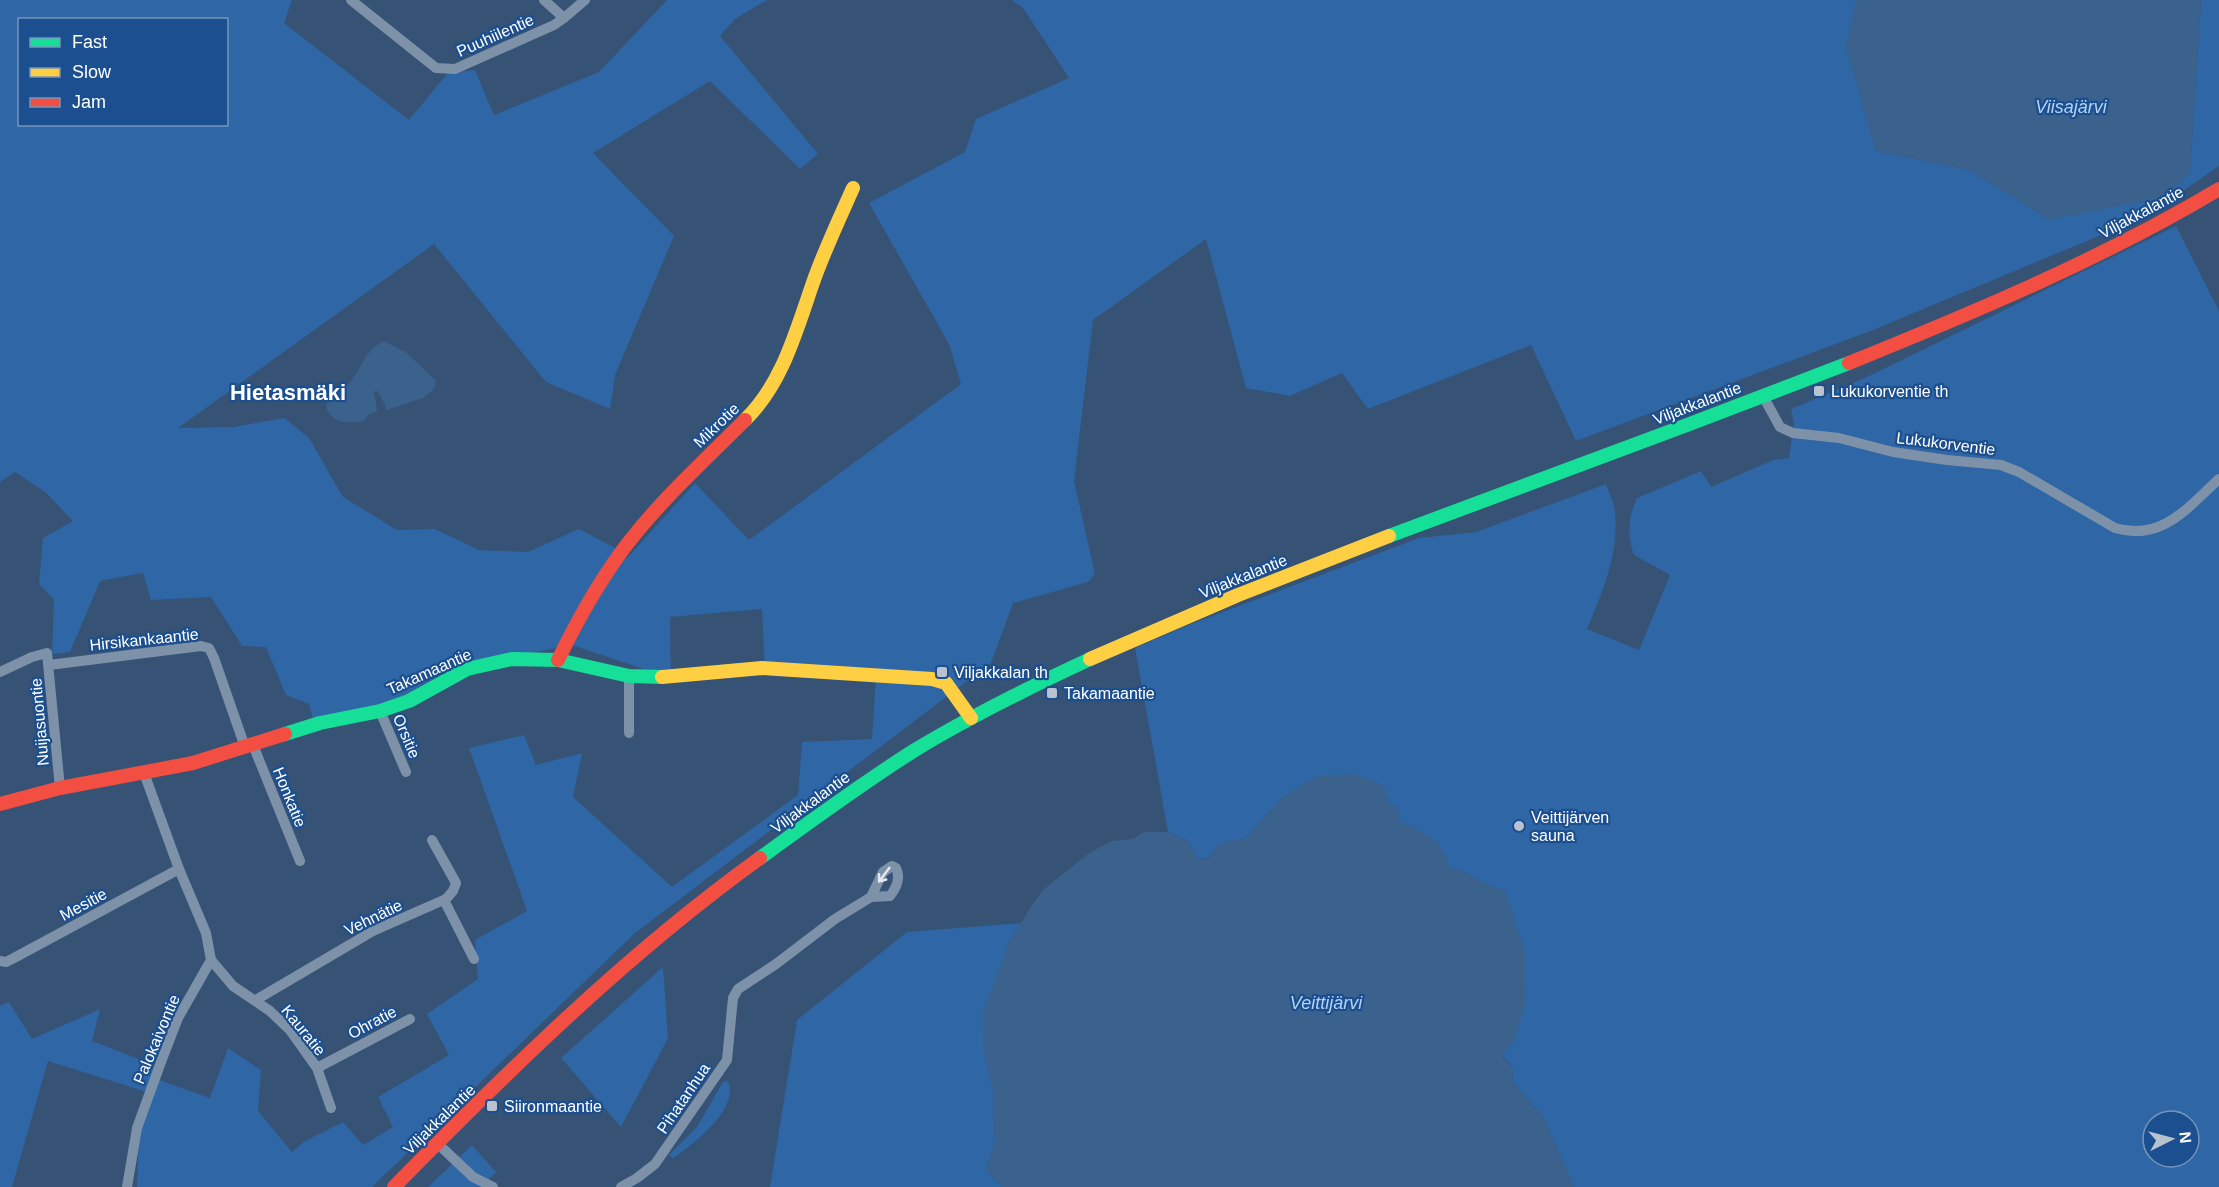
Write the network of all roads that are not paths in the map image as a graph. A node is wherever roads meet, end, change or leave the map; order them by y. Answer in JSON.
{"nodes":[{"id":1,"x":351,"y":0,"type":"edge"},
{"id":2,"x":544,"y":0,"type":"edge"},
{"id":3,"x":585,"y":0,"type":"edge"},
{"id":4,"x":564,"y":18,"type":"junction"},
{"id":5,"x":853,"y":188,"type":"dead end"},
{"id":6,"x":2219,"y":189,"type":"edge"},
{"id":7,"x":1763,"y":396,"type":"junction"},
{"id":8,"x":2219,"y":479,"type":"edge"},
{"id":9,"x":558,"y":660,"type":"junction"},
{"id":10,"x":49,"y":665,"type":"junction"},
{"id":11,"x":0,"y":672,"type":"edge"},
{"id":12,"x":628,"y":676,"type":"junction"},
{"id":13,"x":380,"y":711,"type":"junction"},
{"id":14,"x":971,"y":718,"type":"junction"},
{"id":15,"x":629,"y":733,"type":"dead end"},
{"id":16,"x":249,"y":746,"type":"junction"},
{"id":17,"x":406,"y":772,"type":"dead end"},
{"id":18,"x":144,"y":773,"type":"junction"},
{"id":19,"x":60,"y":788,"type":"junction"},
{"id":20,"x":0,"y":804,"type":"edge"},
{"id":21,"x":432,"y":840,"type":"dead end"},
{"id":22,"x":300,"y":861,"type":"dead end"},
{"id":23,"x":179,"y":869,"type":"junction"},
{"id":24,"x":871,"y":897,"type":"dead end"},
{"id":25,"x":444,"y":900,"type":"junction"},
{"id":26,"x":474,"y":958,"type":"dead end"},
{"id":27,"x":211,"y":960,"type":"junction"},
{"id":28,"x":0,"y":961,"type":"edge"},
{"id":29,"x":256,"y":1000,"type":"junction"},
{"id":30,"x":410,"y":1019,"type":"dead end"},
{"id":31,"x":316,"y":1068,"type":"junction"},
{"id":32,"x":331,"y":1108,"type":"dead end"},
{"id":33,"x":437,"y":1143,"type":"junction"},
{"id":34,"x":127,"y":1187,"type":"edge"},
{"id":35,"x":394,"y":1187,"type":"edge"},
{"id":36,"x":493,"y":1187,"type":"edge"},
{"id":37,"x":621,"y":1187,"type":"edge"}],
"edges":[{"from":1,"to":4,"type":"street","name":"Puuhiilentie"},
{"from":2,"to":4,"type":"street"},
{"from":3,"to":4,"type":"street","name":"Puuhiilentie"},
{"from":5,"to":9,"type":"street","name":"Mikrotie"},
{"from":6,"to":7,"type":"street","name":"Viljakkalantie"},
{"from":7,"to":8,"type":"street","name":"Lukukorventie"},
{"from":7,"to":14,"type":"street","name":"Viljakkalantie"},
{"from":9,"to":12,"type":"street","name":"Takamaantie"},
{"from":9,"to":13,"type":"street","name":"Takamaantie"},
{"from":10,"to":11,"type":"street","name":"Nuijasuontie"},
{"from":10,"to":16,"type":"street","name":"Hirsikankaantie"},
{"from":10,"to":19,"type":"street","name":"Nuijasuontie"},
{"from":12,"to":14,"type":"street","name":"Takamaantie"},
{"from":12,"to":15,"type":"street"},
{"from":13,"to":16,"type":"street","name":"Takamaantie"},
{"from":13,"to":17,"type":"street","name":"Orsitie"},
{"from":14,"to":33,"type":"street","name":"Viljakkalantie"},
{"from":16,"to":18,"type":"street","name":"Takamaantie"},
{"from":16,"to":22,"type":"street","name":"Honkatie"},
{"from":18,"to":19,"type":"street","name":"Takamaantie"},
{"from":18,"to":23,"type":"street"},
{"from":19,"to":20,"type":"street","name":"Takamaantie"},
{"from":21,"to":25,"type":"street"},
{"from":23,"to":27,"type":"street"},
{"from":23,"to":28,"type":"street","name":"Mesitie"},
{"from":24,"to":37,"type":"street","name":"Pihatanhua"},
{"from":25,"to":26,"type":"street"},
{"from":25,"to":29,"type":"street","name":"Vehnätie"},
{"from":27,"to":29,"type":"street","name":"Kauratie"},
{"from":27,"to":34,"type":"street","name":"Palokaivontie"},
{"from":29,"to":31,"type":"street","name":"Kauratie"},
{"from":30,"to":31,"type":"street","name":"Ohratie"},
{"from":31,"to":32,"type":"street","name":"Kauratie"},
{"from":33,"to":35,"type":"street","name":"Viljakkalantie"},
{"from":33,"to":36,"type":"street"}]}
